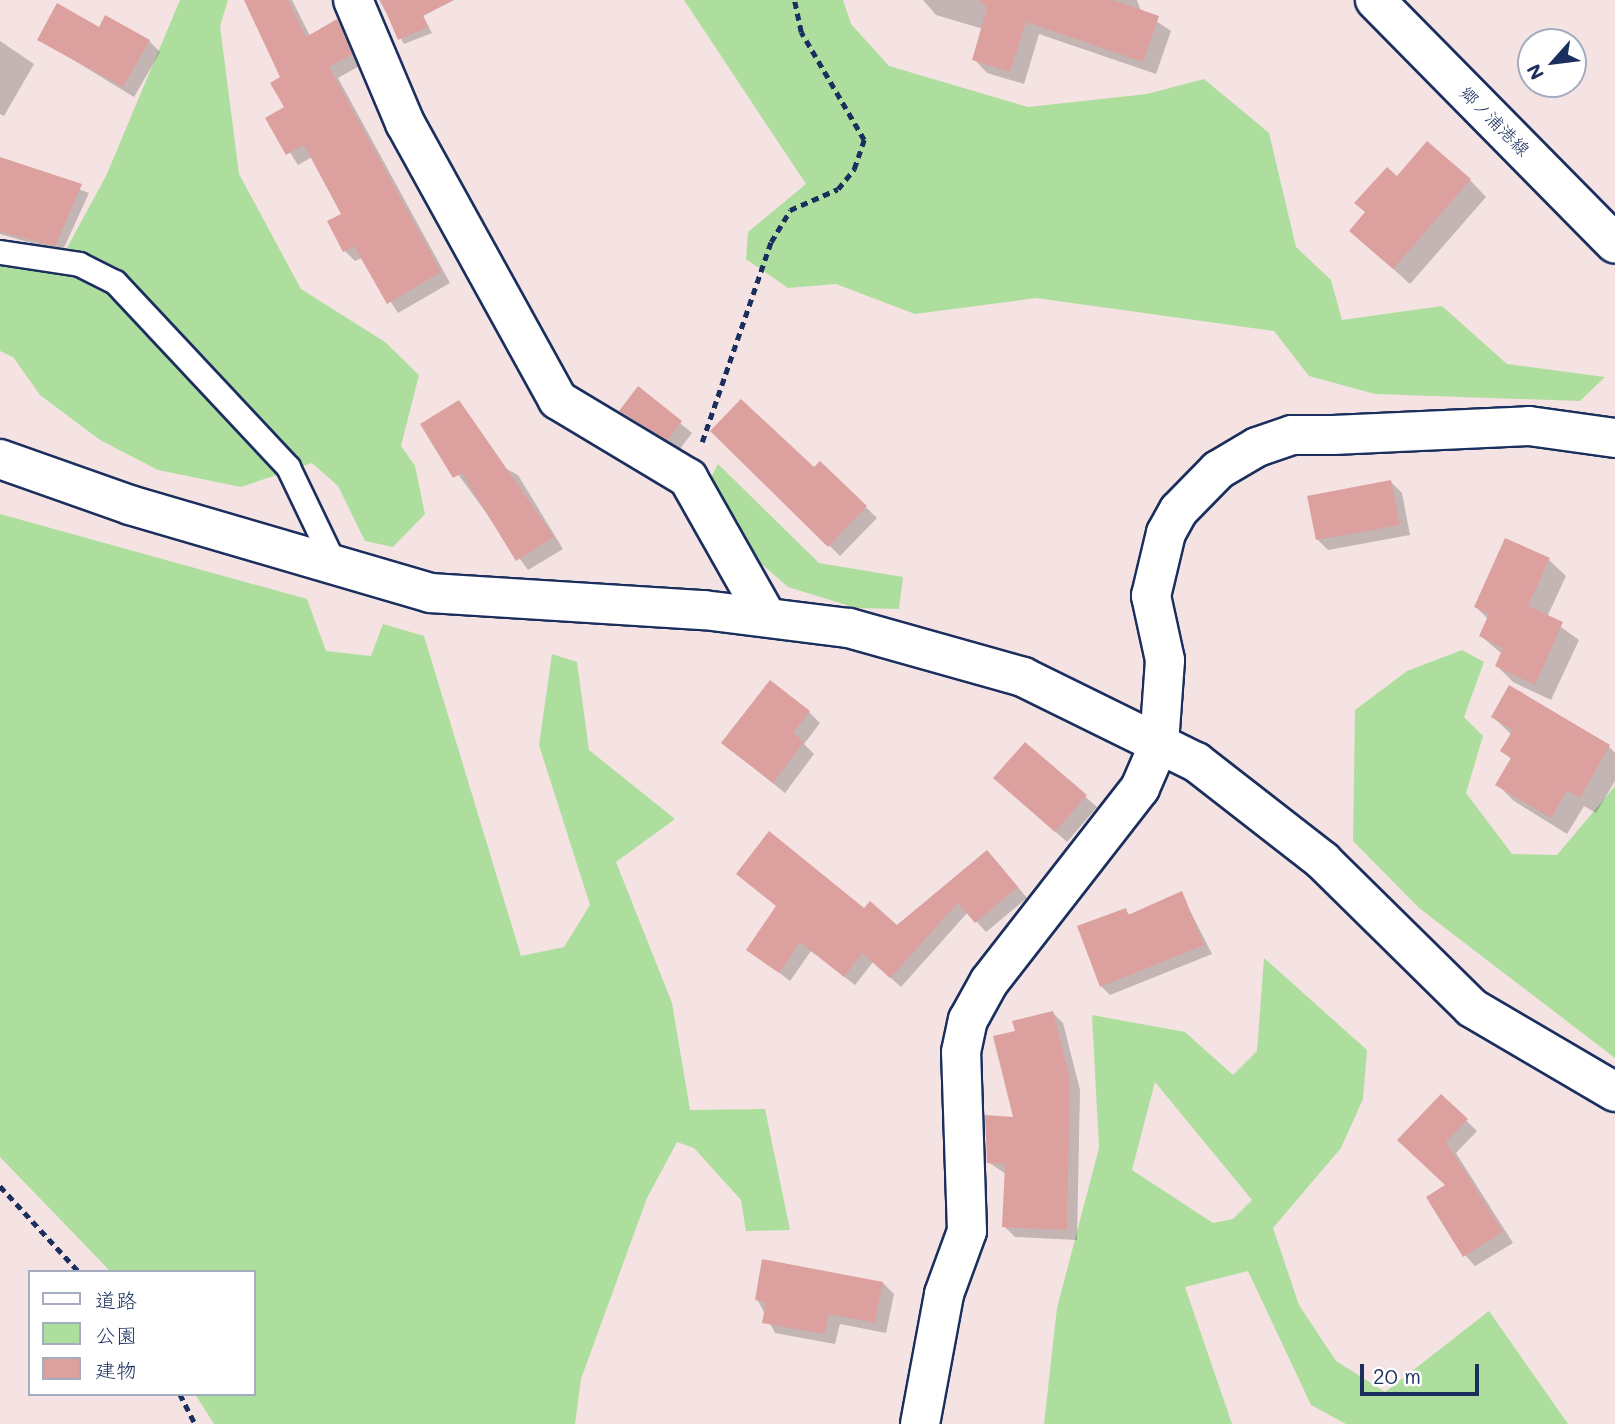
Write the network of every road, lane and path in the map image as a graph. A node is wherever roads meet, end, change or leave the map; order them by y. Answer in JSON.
{"nodes":[{"id":1,"x":353,"y":0,"type":"edge"},
{"id":2,"x":794,"y":0,"type":"edge"},
{"id":3,"x":1375,"y":0,"type":"edge"},
{"id":4,"x":1615,"y":243,"type":"edge"},
{"id":5,"x":0,"y":252,"type":"edge"},
{"id":6,"x":1615,"y":438,"type":"edge"},
{"id":7,"x":0,"y":459,"type":"edge"},
{"id":8,"x":688,"y":478,"type":"junction"},
{"id":9,"x":335,"y":565,"type":"junction"},
{"id":10,"x":766,"y":616,"type":"junction"},
{"id":11,"x":1160,"y":744,"type":"junction"},
{"id":12,"x":1615,"y":1091,"type":"edge"},
{"id":13,"x":0,"y":1186,"type":"edge"},
{"id":14,"x":77,"y":1270,"type":"edge"},
{"id":15,"x":181,"y":1396,"type":"edge"},
{"id":16,"x":195,"y":1424,"type":"edge"},
{"id":17,"x":920,"y":1424,"type":"edge"}],
"edges":[{"from":1,"to":8,"type":"street"},
{"from":2,"to":8,"type":"path"},
{"from":3,"to":4,"type":"street","name":"郷ノ浦港線"},
{"from":5,"to":9,"type":"lane"},
{"from":6,"to":11,"type":"street"},
{"from":7,"to":9,"type":"street"},
{"from":8,"to":10,"type":"street"},
{"from":9,"to":10,"type":"street"},
{"from":10,"to":11,"type":"street"},
{"from":11,"to":12,"type":"street"},
{"from":11,"to":17,"type":"street"},
{"from":13,"to":14,"type":"path"},
{"from":15,"to":16,"type":"path"}]}
